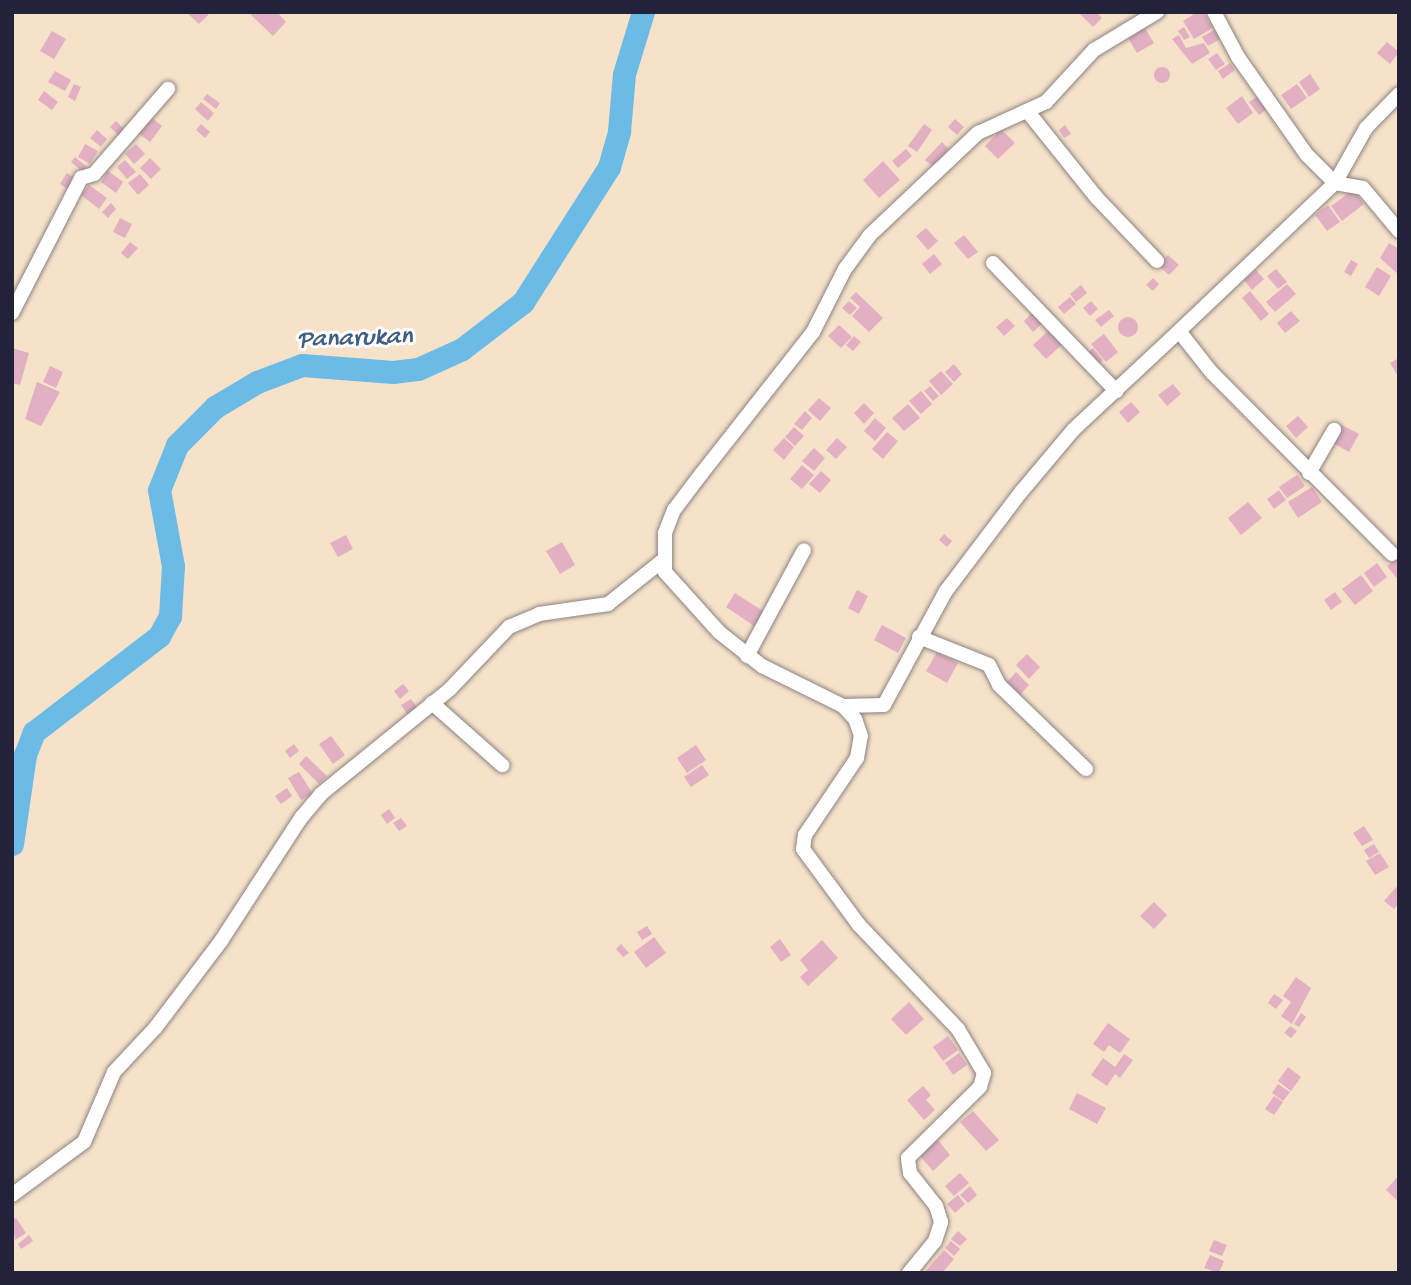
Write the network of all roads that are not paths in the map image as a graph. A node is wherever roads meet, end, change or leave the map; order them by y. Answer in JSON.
{"nodes":[{"id":1,"x":1157,"y":12,"type":"edge"},
{"id":2,"x":1214,"y":12,"type":"edge"},
{"id":3,"x":167,"y":89,"type":"dead end"},
{"id":4,"x":1399,"y":94,"type":"edge"},
{"id":5,"x":1028,"y":112,"type":"junction"},
{"id":6,"x":1335,"y":183,"type":"junction"},
{"id":7,"x":1399,"y":231,"type":"edge"},
{"id":8,"x":1157,"y":261,"type":"dead end"},
{"id":9,"x":993,"y":263,"type":"dead end"},
{"id":10,"x":12,"y":313,"type":"edge"},
{"id":11,"x":1180,"y":331,"type":"junction"},
{"id":12,"x":1116,"y":391,"type":"junction"},
{"id":13,"x":1334,"y":430,"type":"dead end"},
{"id":14,"x":1309,"y":473,"type":"junction"},
{"id":15,"x":804,"y":551,"type":"dead end"},
{"id":16,"x":1392,"y":554,"type":"dead end"},
{"id":17,"x":662,"y":561,"type":"junction"},
{"id":18,"x":919,"y":637,"type":"junction"},
{"id":19,"x":747,"y":656,"type":"junction"},
{"id":20,"x":432,"y":703,"type":"junction"},
{"id":21,"x":844,"y":706,"type":"junction"},
{"id":22,"x":502,"y":765,"type":"dead end"},
{"id":23,"x":1086,"y":769,"type":"dead end"},
{"id":24,"x":12,"y":1195,"type":"edge"},
{"id":25,"x":909,"y":1273,"type":"edge"}],
"edges":[{"from":1,"to":5,"type":"street"},
{"from":2,"to":6,"type":"street"},
{"from":3,"to":10,"type":"street"},
{"from":4,"to":6,"type":"street"},
{"from":5,"to":8,"type":"street"},
{"from":5,"to":17,"type":"street"},
{"from":6,"to":7,"type":"street"},
{"from":6,"to":11,"type":"street"},
{"from":9,"to":12,"type":"street"},
{"from":11,"to":12,"type":"street"},
{"from":11,"to":14,"type":"street"},
{"from":12,"to":18,"type":"street"},
{"from":13,"to":14,"type":"street"},
{"from":14,"to":16,"type":"street"},
{"from":15,"to":19,"type":"street"},
{"from":17,"to":19,"type":"street"},
{"from":17,"to":20,"type":"street"},
{"from":18,"to":21,"type":"street"},
{"from":18,"to":23,"type":"street"},
{"from":19,"to":21,"type":"street"},
{"from":20,"to":22,"type":"street"},
{"from":20,"to":24,"type":"street"},
{"from":21,"to":25,"type":"street"}]}
